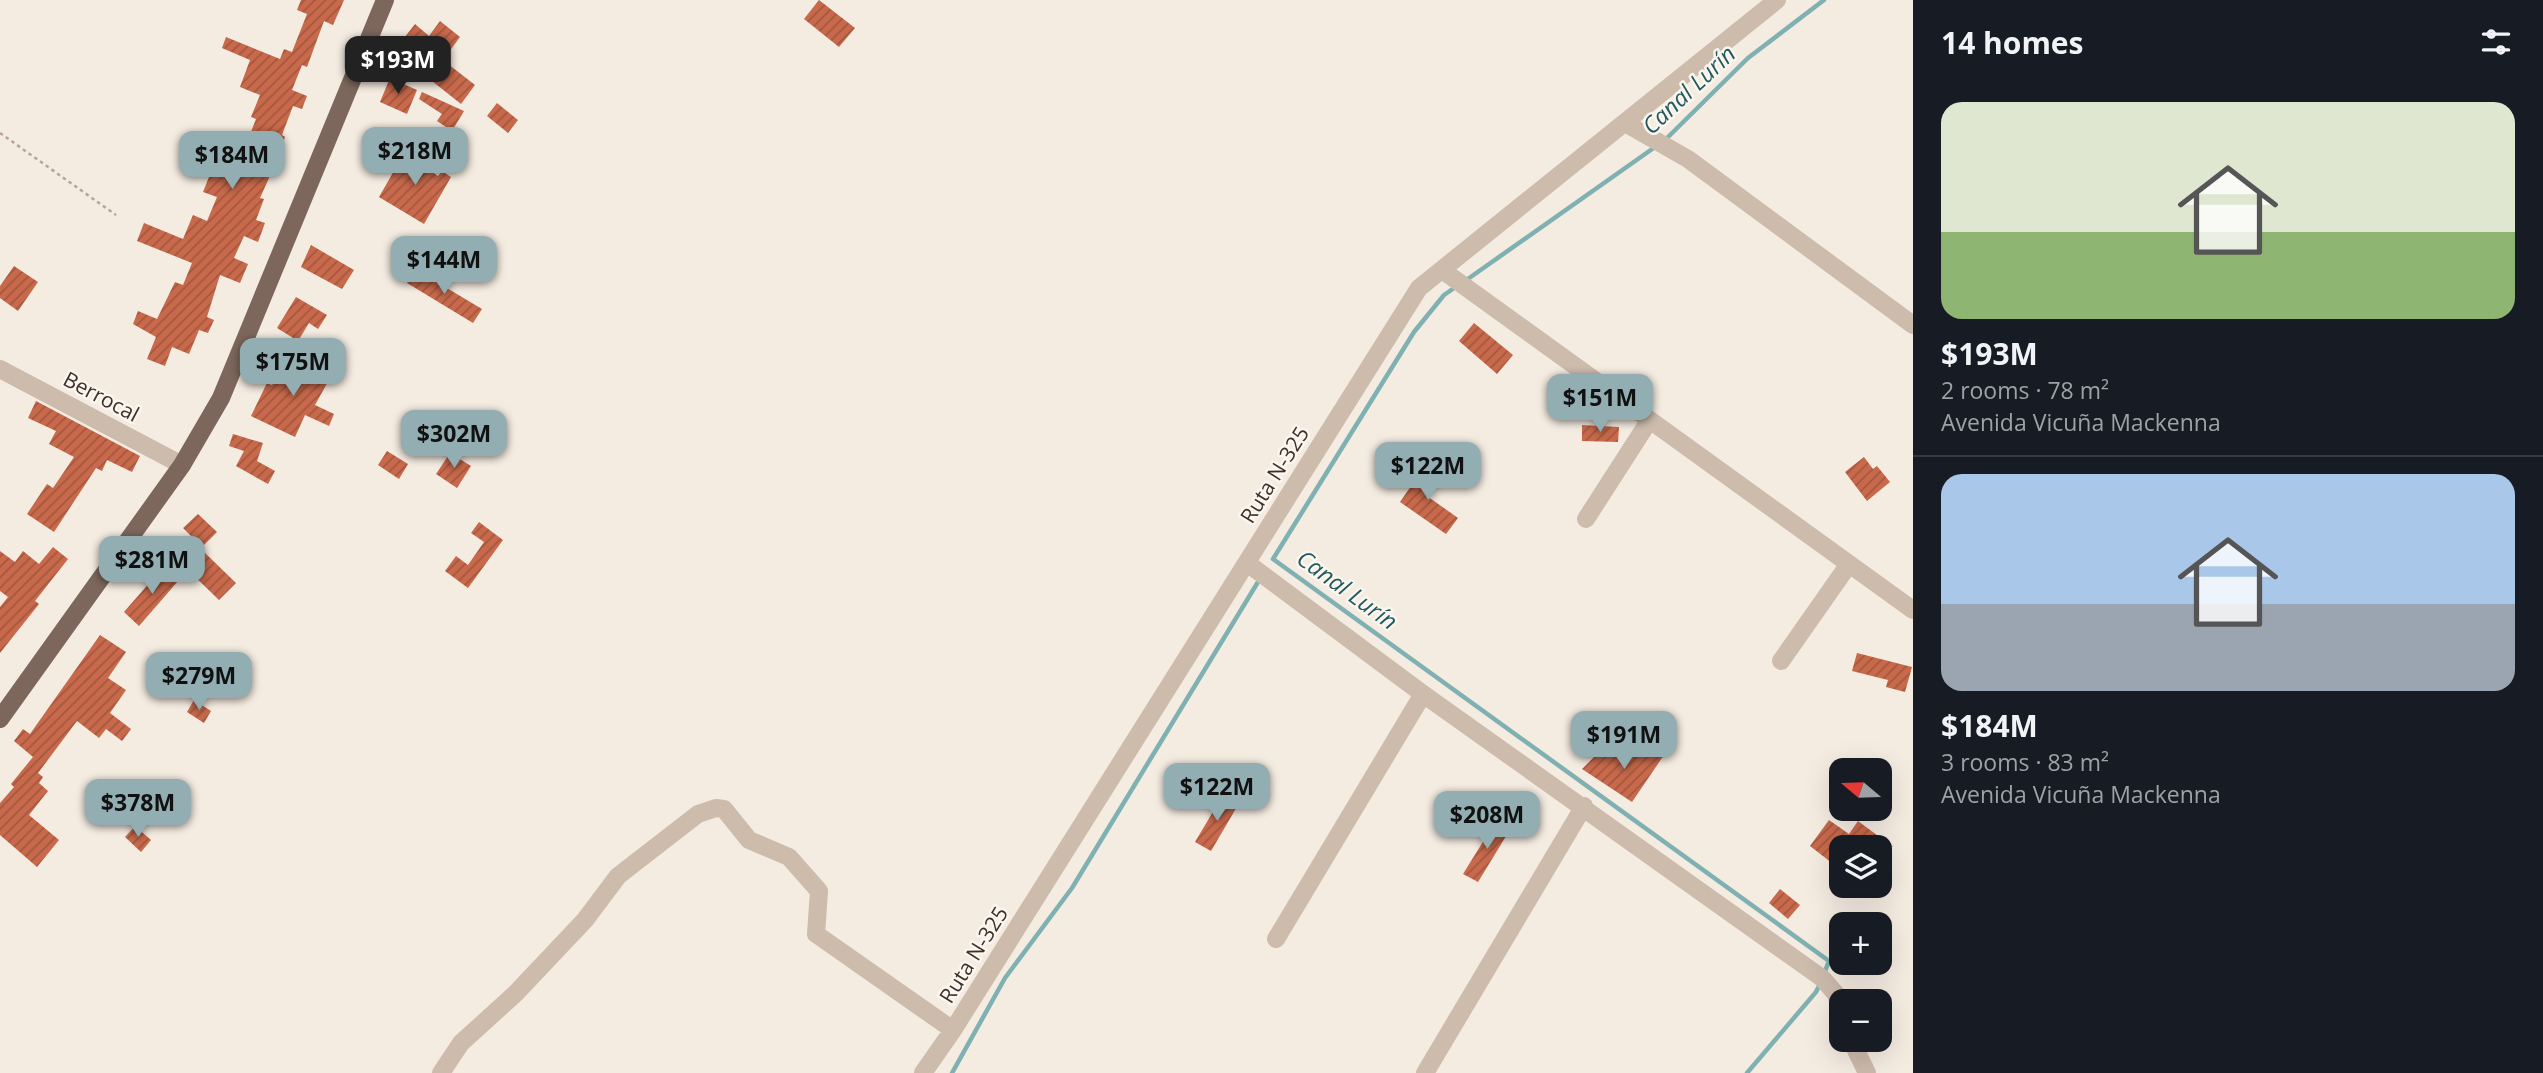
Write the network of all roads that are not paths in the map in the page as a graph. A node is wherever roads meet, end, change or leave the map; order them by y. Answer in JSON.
{"nodes":[{"id":1,"x":385,"y":0,"type":"edge"},
{"id":2,"x":1777,"y":0,"type":"edge"},
{"id":3,"x":1625,"y":122,"type":"junction"},
{"id":4,"x":1455,"y":279,"type":"junction"},
{"id":5,"x":1913,"y":325,"type":"edge"},
{"id":6,"x":0,"y":369,"type":"edge"},
{"id":7,"x":1649,"y":421,"type":"junction"},
{"id":8,"x":182,"y":465,"type":"junction"},
{"id":9,"x":1586,"y":519,"type":"dead end"},
{"id":10,"x":1849,"y":564,"type":"junction"},
{"id":11,"x":1257,"y":570,"type":"junction"},
{"id":12,"x":1913,"y":610,"type":"edge"},
{"id":13,"x":1781,"y":661,"type":"dead end"},
{"id":14,"x":1423,"y":694,"type":"junction"},
{"id":15,"x":0,"y":719,"type":"edge"},
{"id":16,"x":1584,"y":807,"type":"junction"},
{"id":17,"x":1276,"y":939,"type":"dead end"},
{"id":18,"x":1832,"y":989,"type":"edge"},
{"id":19,"x":953,"y":1030,"type":"junction"},
{"id":20,"x":1857,"y":1052,"type":"edge"},
{"id":21,"x":441,"y":1073,"type":"edge"},
{"id":22,"x":923,"y":1073,"type":"edge"},
{"id":23,"x":1425,"y":1073,"type":"edge"},
{"id":24,"x":1867,"y":1073,"type":"edge"}],
"edges":[{"from":1,"to":8,"type":"main road"},
{"from":2,"to":3,"type":"street","name":"Ruta N-325"},
{"from":3,"to":4,"type":"street","name":"Ruta N-325"},
{"from":3,"to":5,"type":"street"},
{"from":4,"to":7,"type":"street"},
{"from":4,"to":11,"type":"street","name":"Ruta N-325"},
{"from":6,"to":8,"type":"street","name":"Berrocal"},
{"from":7,"to":9,"type":"street"},
{"from":7,"to":10,"type":"street"},
{"from":8,"to":15,"type":"main road"},
{"from":10,"to":12,"type":"street"},
{"from":10,"to":13,"type":"street"},
{"from":11,"to":14,"type":"street"},
{"from":11,"to":19,"type":"street","name":"Ruta N-325"},
{"from":14,"to":16,"type":"street"},
{"from":14,"to":17,"type":"street"},
{"from":16,"to":18,"type":"street"},
{"from":16,"to":23,"type":"street"},
{"from":19,"to":21,"type":"street"},
{"from":19,"to":22,"type":"street","name":"Ruta N-325"},
{"from":20,"to":24,"type":"street"}]}
